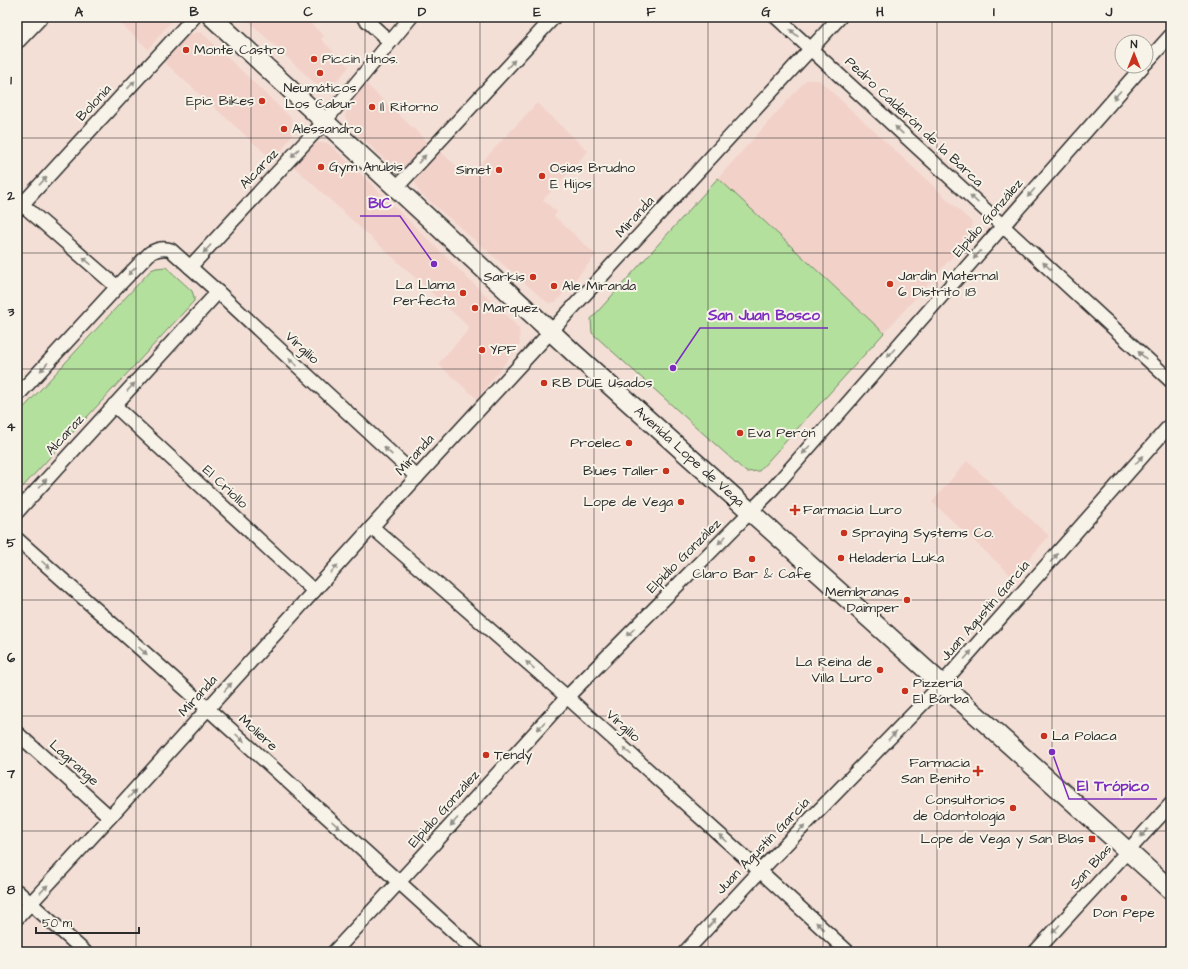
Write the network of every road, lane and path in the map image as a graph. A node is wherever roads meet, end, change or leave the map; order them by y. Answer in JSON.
{"nodes":[{"id":1,"x":38,"y":17,"type":"edge"},
{"id":2,"x":194,"y":17,"type":"edge"},
{"id":3,"x":212,"y":17,"type":"edge"},
{"id":4,"x":363,"y":17,"type":"edge"},
{"id":5,"x":411,"y":17,"type":"edge"},
{"id":6,"x":554,"y":17,"type":"edge"},
{"id":7,"x":776,"y":17,"type":"edge"},
{"id":8,"x":840,"y":17,"type":"edge"},
{"id":9,"x":1171,"y":35,"type":"edge"},
{"id":10,"x":17,"y":39,"type":"edge"},
{"id":11,"x":389,"y":42,"type":"junction"},
{"id":12,"x":811,"y":49,"type":"junction"},
{"id":13,"x":1154,"y":54,"type":"edge"},
{"id":14,"x":1136,"y":74,"type":"edge"},
{"id":15,"x":324,"y":121,"type":"junction"},
{"id":16,"x":396,"y":188,"type":"junction"},
{"id":17,"x":19,"y":205,"type":"edge"},
{"id":18,"x":1002,"y":225,"type":"junction"},
{"id":19,"x":190,"y":267,"type":"junction"},
{"id":20,"x":116,"y":286,"type":"junction"},
{"id":21,"x":218,"y":292,"type":"junction"},
{"id":22,"x":551,"y":332,"type":"junction"},
{"id":23,"x":1171,"y":381,"type":"edge"},
{"id":24,"x":17,"y":396,"type":"edge"},
{"id":25,"x":114,"y":405,"type":"junction"},
{"id":26,"x":1171,"y":424,"type":"edge"},
{"id":27,"x":417,"y":477,"type":"junction"},
{"id":28,"x":17,"y":512,"type":"edge"},
{"id":29,"x":750,"y":512,"type":"junction"},
{"id":30,"x":372,"y":527,"type":"junction"},
{"id":31,"x":17,"y":539,"type":"edge"},
{"id":32,"x":314,"y":591,"type":"junction"},
{"id":33,"x":942,"y":684,"type":"junction"},
{"id":34,"x":567,"y":697,"type":"junction"},
{"id":35,"x":208,"y":709,"type":"junction"},
{"id":36,"x":17,"y":733,"type":"edge"},
{"id":37,"x":1171,"y":804,"type":"edge"},
{"id":38,"x":110,"y":817,"type":"junction"},
{"id":39,"x":1127,"y":851,"type":"junction"},
{"id":40,"x":760,"y":871,"type":"junction"},
{"id":41,"x":399,"y":882,"type":"junction"},
{"id":42,"x":1171,"y":890,"type":"edge"},
{"id":43,"x":17,"y":891,"type":"edge"},
{"id":44,"x":31,"y":903,"type":"junction"},
{"id":45,"x":17,"y":918,"type":"edge"},
{"id":46,"x":85,"y":952,"type":"edge"},
{"id":47,"x":334,"y":952,"type":"edge"},
{"id":48,"x":476,"y":952,"type":"edge"},
{"id":49,"x":685,"y":952,"type":"edge"},
{"id":50,"x":848,"y":952,"type":"edge"},
{"id":51,"x":1035,"y":952,"type":"edge"}],
"edges":[{"from":1,"to":10,"type":"main road"},
{"from":17,"to":2,"type":"street","name":"Bolonia","one_way":true},
{"from":3,"to":15,"type":"main road","name":"Avenida Lope de Vega"},
{"from":4,"to":11,"type":"street"},
{"from":5,"to":11,"type":"street","name":"Alcaraz"},
{"from":16,"to":6,"type":"street","one_way":true},
{"from":12,"to":7,"type":"street","name":"Pedro Calderón de la Barca","one_way":true},
{"from":8,"to":12,"type":"street","name":"Miranda"},
{"from":9,"to":13,"type":"street"},
{"from":11,"to":15,"type":"street","name":"Alcaraz"},
{"from":18,"to":12,"type":"street","name":"Pedro Calderón de la Barca","one_way":true},
{"from":12,"to":22,"type":"street","name":"Miranda"},
{"from":14,"to":18,"type":"street","name":"Elpidio González","one_way":true},
{"from":15,"to":16,"type":"main road","name":"Avenida Lope de Vega"},
{"from":15,"to":19,"type":"street","name":"Alcaraz","one_way":true},
{"from":16,"to":22,"type":"main road","name":"Avenida Lope de Vega"},
{"from":20,"to":17,"type":"street","one_way":true},
{"from":23,"to":18,"type":"street","name":"Pedro Calderón de la Barca","one_way":true},
{"from":18,"to":29,"type":"street","name":"Elpidio González","one_way":true},
{"from":19,"to":20,"type":"street","name":"Virgilio","one_way":true},
{"from":19,"to":21,"type":"street","name":"Virgilio"},
{"from":20,"to":24,"type":"street","one_way":true},
{"from":25,"to":21,"type":"street","name":"Alcaraz","one_way":true},
{"from":27,"to":21,"type":"street","name":"Virgilio","one_way":true},
{"from":22,"to":27,"type":"street","name":"Miranda"},
{"from":22,"to":29,"type":"main road","name":"Avenida Lope de Vega"},
{"from":28,"to":25,"type":"street","name":"Alcaraz","one_way":true},
{"from":25,"to":32,"type":"street","name":"El Criollo"},
{"from":33,"to":26,"type":"street","name":"Juan Agustín García","one_way":true},
{"from":27,"to":30,"type":"street","name":"Miranda"},
{"from":29,"to":33,"type":"main road","name":"Avenida Lope de Vega"},
{"from":29,"to":34,"type":"street","name":"Elpidio González","one_way":true},
{"from":32,"to":30,"type":"street","name":"Miranda","one_way":true},
{"from":34,"to":30,"type":"street","name":"Virgilio","one_way":true},
{"from":31,"to":35,"type":"street","name":"Moliere","one_way":true},
{"from":35,"to":32,"type":"street","name":"Miranda","one_way":true},
{"from":33,"to":39,"type":"main road","name":"Avenida Lope de Vega"},
{"from":40,"to":33,"type":"street","name":"Juan Agustín García","one_way":true},
{"from":40,"to":34,"type":"street","name":"Virgilio","one_way":true},
{"from":34,"to":41,"type":"street","name":"Elpidio González","one_way":true},
{"from":38,"to":35,"type":"street","name":"Miranda","one_way":true},
{"from":35,"to":41,"type":"street","name":"Moliere","one_way":true},
{"from":36,"to":38,"type":"street","name":"Lagrange"},
{"from":37,"to":39,"type":"street","name":"San Blas","one_way":true},
{"from":44,"to":38,"type":"street","name":"Miranda","one_way":true},
{"from":39,"to":42,"type":"main road","name":"Avenida Lope de Vega"},
{"from":39,"to":51,"type":"street","name":"San Blas","one_way":true},
{"from":49,"to":40,"type":"street","name":"Juan Agustín García","one_way":true},
{"from":50,"to":40,"type":"street","name":"Virgilio","one_way":true},
{"from":41,"to":47,"type":"street","name":"Elpidio González"},
{"from":41,"to":48,"type":"street","name":"Moliere"},
{"from":43,"to":44,"type":"street"},
{"from":44,"to":45,"type":"street","name":"Miranda"},
{"from":44,"to":46,"type":"street"}]}
